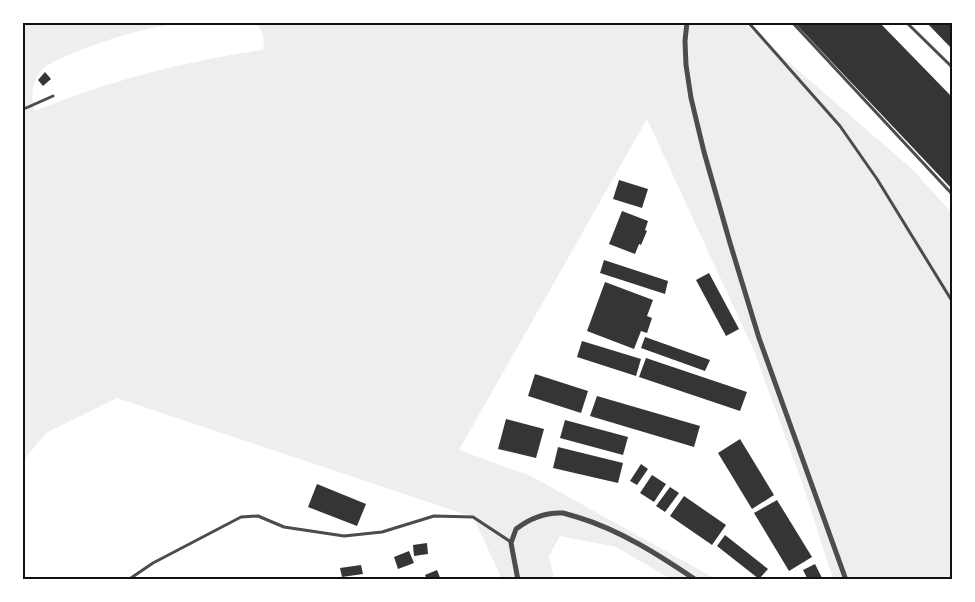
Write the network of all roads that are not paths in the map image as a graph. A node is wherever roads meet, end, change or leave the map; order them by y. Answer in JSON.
{"nodes":[{"id":1,"x":687,"y":22,"type":"edge"},
{"id":2,"x":748,"y":22,"type":"edge"},
{"id":3,"x":792,"y":22,"type":"edge"},
{"id":4,"x":906,"y":22,"type":"edge"},
{"id":5,"x":952,"y":67,"type":"edge"},
{"id":6,"x":54,"y":96,"type":"dead end"},
{"id":7,"x":22,"y":108,"type":"edge"},
{"id":8,"x":952,"y":194,"type":"edge"},
{"id":9,"x":952,"y":301,"type":"edge"},
{"id":10,"x":511,"y":542,"type":"junction"},
{"id":11,"x":128,"y":580,"type":"edge"},
{"id":12,"x":518,"y":580,"type":"edge"},
{"id":13,"x":696,"y":580,"type":"edge"},
{"id":14,"x":846,"y":580,"type":"edge"}],
"edges":[{"from":1,"to":14,"type":"street"},
{"from":2,"to":9,"type":"lane"},
{"from":3,"to":8,"type":"lane"},
{"from":4,"to":5,"type":"lane"},
{"from":6,"to":7,"type":"lane"},
{"from":10,"to":11,"type":"lane"},
{"from":10,"to":12,"type":"street"},
{"from":10,"to":13,"type":"street"}]}
